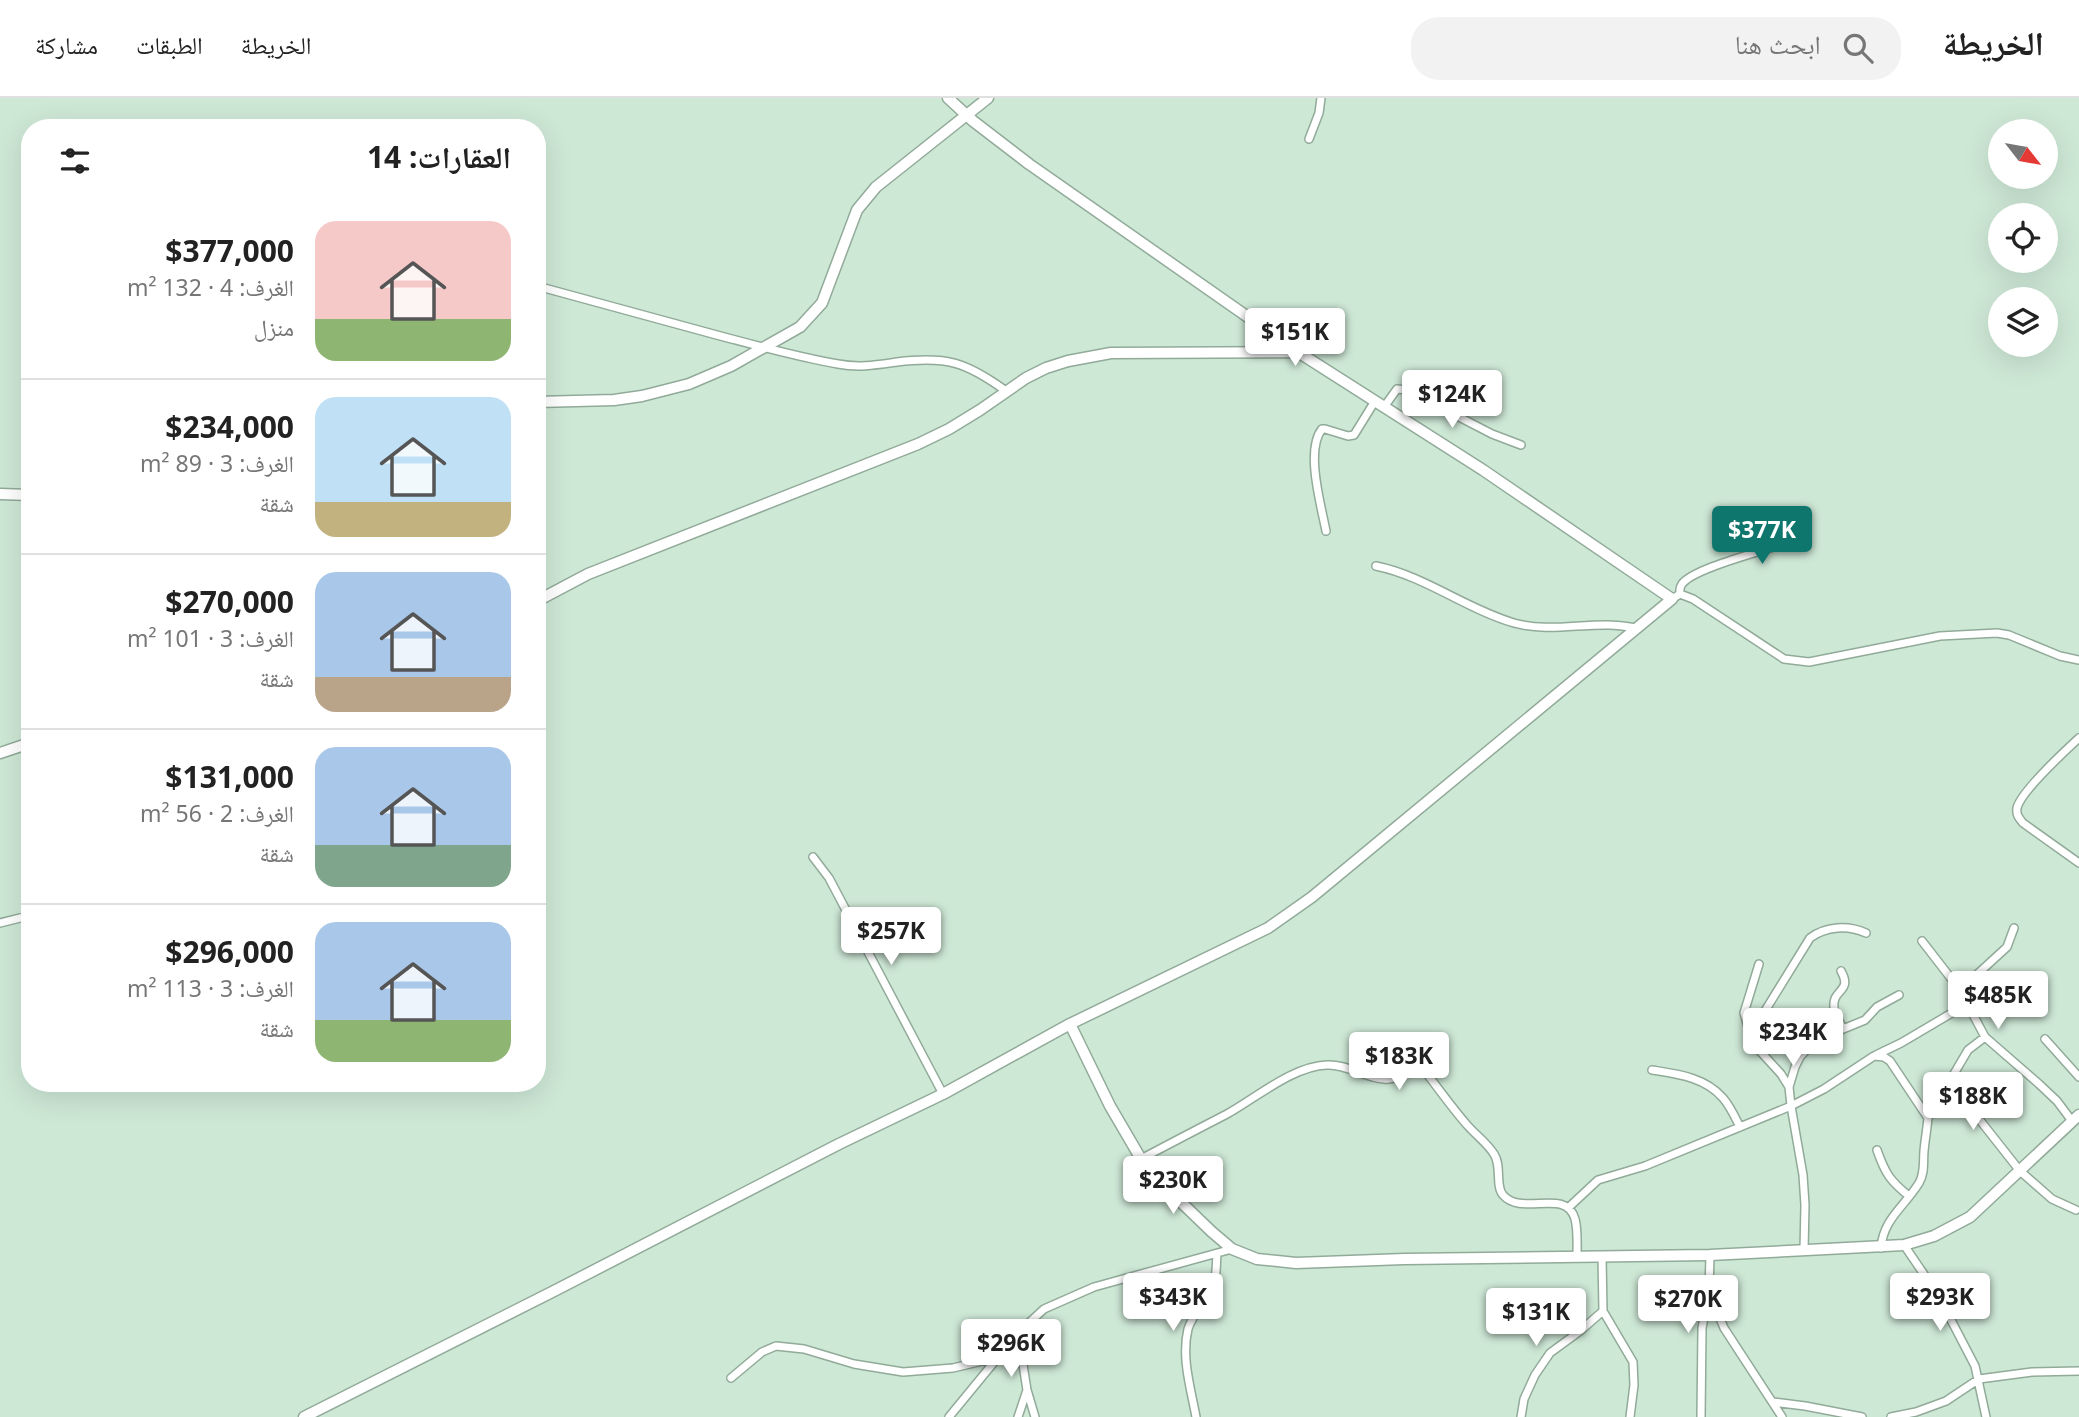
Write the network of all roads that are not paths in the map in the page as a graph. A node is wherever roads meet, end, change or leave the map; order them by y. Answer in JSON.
{"nodes":[{"id":1,"x":948,"y":98,"type":"edge"},
{"id":2,"x":988,"y":98,"type":"edge"},
{"id":3,"x":1321,"y":98,"type":"edge"},
{"id":4,"x":967,"y":116,"type":"junction"},
{"id":5,"x":1309,"y":139,"type":"dead end"},
{"id":6,"x":546,"y":288,"type":"edge"},
{"id":7,"x":765,"y":347,"type":"junction"},
{"id":8,"x":1298,"y":352,"type":"junction"},
{"id":9,"x":1006,"y":391,"type":"junction"},
{"id":10,"x":546,"y":402,"type":"edge"},
{"id":11,"x":1379,"y":404,"type":"junction"},
{"id":12,"x":1521,"y":445,"type":"dead end"},
{"id":13,"x":0,"y":494,"type":"edge"},
{"id":14,"x":21,"y":495,"type":"edge"},
{"id":15,"x":1791,"y":517,"type":"dead end"},
{"id":16,"x":1326,"y":531,"type":"dead end"},
{"id":17,"x":1376,"y":566,"type":"dead end"},
{"id":18,"x":546,"y":596,"type":"edge"},
{"id":19,"x":1676,"y":596,"type":"junction"},
{"id":20,"x":1638,"y":628,"type":"junction"},
{"id":21,"x":2079,"y":660,"type":"edge"},
{"id":22,"x":2079,"y":738,"type":"edge"},
{"id":23,"x":21,"y":746,"type":"edge"},
{"id":24,"x":0,"y":753,"type":"edge"},
{"id":25,"x":813,"y":857,"type":"dead end"},
{"id":26,"x":2079,"y":863,"type":"edge"},
{"id":27,"x":21,"y":917,"type":"edge"},
{"id":28,"x":0,"y":923,"type":"edge"},
{"id":29,"x":2014,"y":928,"type":"dead end"},
{"id":30,"x":1866,"y":933,"type":"dead end"},
{"id":31,"x":1922,"y":941,"type":"dead end"},
{"id":32,"x":1759,"y":964,"type":"dead end"},
{"id":33,"x":1841,"y":971,"type":"dead end"},
{"id":34,"x":1960,"y":990,"type":"junction"},
{"id":35,"x":1899,"y":995,"type":"dead end"},
{"id":36,"x":1967,"y":1004,"type":"junction"},
{"id":37,"x":1070,"y":1024,"type":"junction"},
{"id":38,"x":1843,"y":1029,"type":"junction"},
{"id":39,"x":1751,"y":1037,"type":"junction"},
{"id":40,"x":1985,"y":1037,"type":"junction"},
{"id":41,"x":2045,"y":1039,"type":"dead end"},
{"id":42,"x":1874,"y":1056,"type":"junction"},
{"id":43,"x":1652,"y":1070,"type":"dead end"},
{"id":44,"x":2079,"y":1077,"type":"edge"},
{"id":45,"x":1789,"y":1087,"type":"junction"},
{"id":46,"x":943,"y":1094,"type":"junction"},
{"id":47,"x":1997,"y":1096,"type":"dead end"},
{"id":48,"x":1791,"y":1106,"type":"junction"},
{"id":49,"x":1928,"y":1118,"type":"junction"},
{"id":50,"x":2075,"y":1118,"type":"edge"},
{"id":51,"x":1740,"y":1127,"type":"junction"},
{"id":52,"x":1877,"y":1150,"type":"dead end"},
{"id":53,"x":1141,"y":1159,"type":"junction"},
{"id":54,"x":2020,"y":1171,"type":"junction"},
{"id":55,"x":1909,"y":1196,"type":"junction"},
{"id":56,"x":1569,"y":1208,"type":"junction"},
{"id":57,"x":2076,"y":1210,"type":"dead end"},
{"id":58,"x":1904,"y":1245,"type":"junction"},
{"id":59,"x":1881,"y":1248,"type":"junction"},
{"id":60,"x":1233,"y":1249,"type":"junction"},
{"id":61,"x":1804,"y":1250,"type":"junction"},
{"id":62,"x":1217,"y":1254,"type":"junction"},
{"id":63,"x":1710,"y":1255,"type":"junction"},
{"id":64,"x":1577,"y":1257,"type":"junction"},
{"id":65,"x":1602,"y":1257,"type":"junction"},
{"id":66,"x":1709,"y":1292,"type":"junction"},
{"id":67,"x":1604,"y":1311,"type":"junction"},
{"id":68,"x":1018,"y":1333,"type":"junction"},
{"id":69,"x":999,"y":1356,"type":"junction"},
{"id":70,"x":2079,"y":1371,"type":"edge"},
{"id":71,"x":731,"y":1378,"type":"dead end"},
{"id":72,"x":1979,"y":1379,"type":"junction"},
{"id":73,"x":1027,"y":1390,"type":"junction"},
{"id":74,"x":1773,"y":1402,"type":"junction"},
{"id":75,"x":304,"y":1417,"type":"edge"},
{"id":76,"x":949,"y":1417,"type":"edge"},
{"id":77,"x":1018,"y":1417,"type":"edge"},
{"id":78,"x":1035,"y":1417,"type":"edge"},
{"id":79,"x":1196,"y":1417,"type":"edge"},
{"id":80,"x":1521,"y":1417,"type":"edge"},
{"id":81,"x":1630,"y":1417,"type":"edge"},
{"id":82,"x":1701,"y":1417,"type":"edge"},
{"id":83,"x":1782,"y":1417,"type":"edge"},
{"id":84,"x":1862,"y":1417,"type":"edge"},
{"id":85,"x":1891,"y":1417,"type":"edge"},
{"id":86,"x":1986,"y":1417,"type":"edge"}],
"edges":[{"from":1,"to":4,"type":"street"},
{"from":2,"to":4,"type":"street"},
{"from":3,"to":5,"type":"street"},
{"from":4,"to":7,"type":"street"},
{"from":4,"to":8,"type":"street"},
{"from":6,"to":7,"type":"street"},
{"from":7,"to":9,"type":"street"},
{"from":7,"to":10,"type":"street"},
{"from":8,"to":9,"type":"street"},
{"from":8,"to":11,"type":"street"},
{"from":9,"to":18,"type":"street"},
{"from":11,"to":12,"type":"street"},
{"from":11,"to":16,"type":"street"},
{"from":11,"to":19,"type":"street"},
{"from":13,"to":14,"type":"street"},
{"from":15,"to":19,"type":"street"},
{"from":17,"to":20,"type":"street"},
{"from":19,"to":20,"type":"street"},
{"from":19,"to":21,"type":"street"},
{"from":20,"to":37,"type":"street"},
{"from":22,"to":26,"type":"street"},
{"from":23,"to":24,"type":"street"},
{"from":25,"to":46,"type":"street"},
{"from":27,"to":28,"type":"street"},
{"from":29,"to":34,"type":"street"},
{"from":30,"to":39,"type":"street"},
{"from":31,"to":34,"type":"street"},
{"from":32,"to":39,"type":"street"},
{"from":33,"to":38,"type":"street"},
{"from":34,"to":36,"type":"street"},
{"from":35,"to":38,"type":"street"},
{"from":36,"to":40,"type":"street"},
{"from":36,"to":42,"type":"street"},
{"from":37,"to":46,"type":"street"},
{"from":37,"to":53,"type":"street"},
{"from":38,"to":45,"type":"street"},
{"from":39,"to":45,"type":"street"},
{"from":40,"to":49,"type":"street"},
{"from":40,"to":50,"type":"street"},
{"from":41,"to":44,"type":"street"},
{"from":42,"to":48,"type":"street"},
{"from":42,"to":49,"type":"street"},
{"from":43,"to":51,"type":"street"},
{"from":45,"to":48,"type":"street"},
{"from":46,"to":75,"type":"street"},
{"from":47,"to":54,"type":"street"},
{"from":48,"to":51,"type":"street"},
{"from":48,"to":61,"type":"street"},
{"from":49,"to":55,"type":"street"},
{"from":50,"to":54,"type":"street"},
{"from":51,"to":56,"type":"street"},
{"from":52,"to":55,"type":"street"},
{"from":53,"to":56,"type":"street"},
{"from":53,"to":60,"type":"street"},
{"from":54,"to":57,"type":"street"},
{"from":54,"to":58,"type":"street"},
{"from":55,"to":59,"type":"street"},
{"from":56,"to":64,"type":"street"},
{"from":58,"to":59,"type":"street"},
{"from":58,"to":72,"type":"street"},
{"from":59,"to":61,"type":"street"},
{"from":60,"to":62,"type":"street"},
{"from":60,"to":64,"type":"street"},
{"from":61,"to":63,"type":"street"},
{"from":62,"to":68,"type":"street"},
{"from":62,"to":79,"type":"street"},
{"from":63,"to":65,"type":"street"},
{"from":63,"to":66,"type":"street"},
{"from":64,"to":65,"type":"street"},
{"from":65,"to":67,"type":"street"},
{"from":66,"to":74,"type":"street"},
{"from":66,"to":82,"type":"street"},
{"from":67,"to":80,"type":"street"},
{"from":67,"to":81,"type":"street"},
{"from":68,"to":69,"type":"street"},
{"from":68,"to":73,"type":"street"},
{"from":69,"to":71,"type":"street"},
{"from":69,"to":76,"type":"street"},
{"from":70,"to":72,"type":"street"},
{"from":72,"to":85,"type":"street"},
{"from":72,"to":86,"type":"street"},
{"from":73,"to":77,"type":"street"},
{"from":73,"to":78,"type":"street"},
{"from":74,"to":83,"type":"street"},
{"from":74,"to":84,"type":"street"}]}
